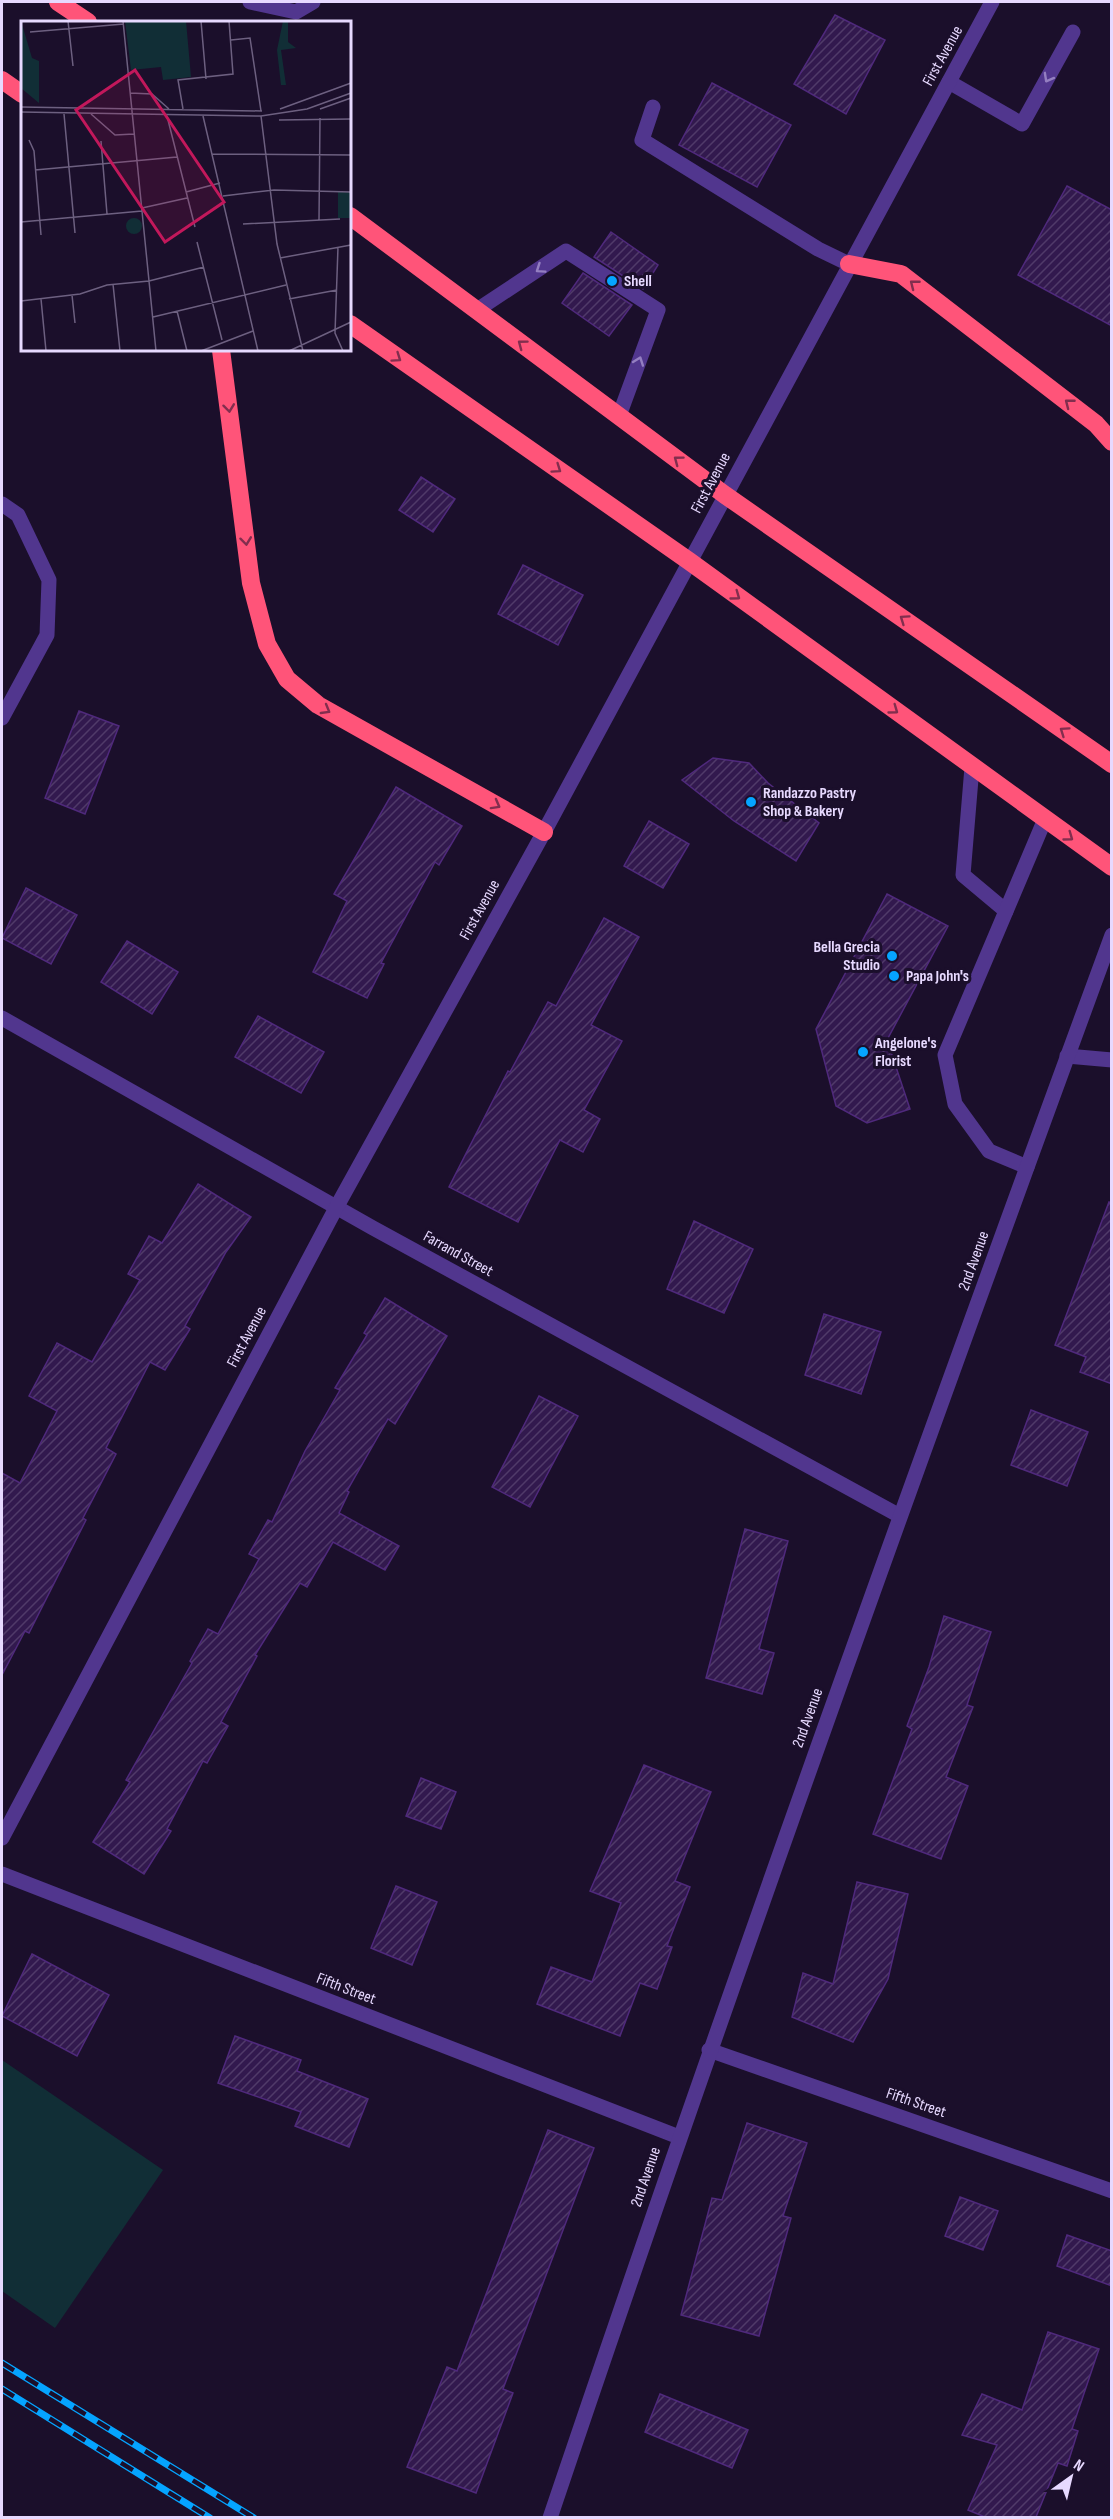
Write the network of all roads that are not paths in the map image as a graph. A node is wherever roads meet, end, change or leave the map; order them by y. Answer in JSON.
{"nodes":[{"id":1,"x":58,"y":2,"type":"edge"},
{"id":2,"x":80,"y":2,"type":"edge"},
{"id":3,"x":250,"y":2,"type":"edge"},
{"id":4,"x":314,"y":2,"type":"edge"},
{"id":5,"x":992,"y":2,"type":"edge"},
{"id":6,"x":86,"y":21,"type":"edge"},
{"id":7,"x":88,"y":21,"type":"edge"},
{"id":8,"x":1073,"y":32,"type":"dead end"},
{"id":9,"x":2,"y":80,"type":"edge"},
{"id":10,"x":949,"y":82,"type":"junction"},
{"id":11,"x":21,"y":93,"type":"edge"},
{"id":12,"x":654,"y":107,"type":"dead end"},
{"id":13,"x":351,"y":217,"type":"edge"},
{"id":14,"x":849,"y":264,"type":"junction"},
{"id":15,"x":477,"y":310,"type":"junction"},
{"id":16,"x":351,"y":325,"type":"edge"},
{"id":17,"x":221,"y":351,"type":"edge"},
{"id":18,"x":619,"y":416,"type":"junction"},
{"id":19,"x":1112,"y":442,"type":"edge"},
{"id":20,"x":725,"y":495,"type":"junction"},
{"id":21,"x":2,"y":504,"type":"edge"},
{"id":22,"x":689,"y":561,"type":"junction"},
{"id":23,"x":2,"y":718,"type":"edge"},
{"id":24,"x":1112,"y":764,"type":"edge"},
{"id":25,"x":972,"y":767,"type":"junction"},
{"id":26,"x":1045,"y":819,"type":"junction"},
{"id":27,"x":544,"y":832,"type":"junction"},
{"id":28,"x":1112,"y":867,"type":"edge"},
{"id":29,"x":1006,"y":911,"type":"junction"},
{"id":30,"x":1112,"y":935,"type":"edge"},
{"id":31,"x":2,"y":1018,"type":"edge"},
{"id":32,"x":1067,"y":1056,"type":"junction"},
{"id":33,"x":1112,"y":1060,"type":"edge"},
{"id":34,"x":1027,"y":1167,"type":"junction"},
{"id":35,"x":336,"y":1208,"type":"junction"},
{"id":36,"x":900,"y":1516,"type":"junction"},
{"id":37,"x":2,"y":1838,"type":"edge"},
{"id":38,"x":2,"y":1874,"type":"edge"},
{"id":39,"x":710,"y":2050,"type":"junction"},
{"id":40,"x":679,"y":2137,"type":"junction"},
{"id":41,"x":1112,"y":2191,"type":"edge"},
{"id":42,"x":550,"y":2517,"type":"edge"}],
"edges":[{"from":1,"to":6,"type":"highway"},
{"from":2,"to":7,"type":"highway"},
{"from":3,"to":4,"type":"street"},
{"from":5,"to":10,"type":"street","name":"First Avenue"},
{"from":8,"to":10,"type":"street","one_way":true},
{"from":9,"to":11,"type":"highway"},
{"from":10,"to":14,"type":"street","name":"First Avenue"},
{"from":12,"to":14,"type":"street"},
{"from":13,"to":15,"type":"highway"},
{"from":19,"to":14,"type":"highway","one_way":true},
{"from":14,"to":20,"type":"street","name":"First Avenue"},
{"from":18,"to":15,"type":"highway","one_way":true},
{"from":18,"to":15,"type":"street","one_way":true},
{"from":16,"to":22,"type":"highway","one_way":true},
{"from":17,"to":27,"type":"highway","one_way":true},
{"from":20,"to":18,"type":"highway","one_way":true},
{"from":20,"to":22,"type":"street","name":"First Avenue"},
{"from":24,"to":20,"type":"highway","one_way":true},
{"from":21,"to":23,"type":"street"},
{"from":22,"to":25,"type":"highway","one_way":true},
{"from":22,"to":27,"type":"street","name":"First Avenue"},
{"from":25,"to":26,"type":"highway"},
{"from":25,"to":29,"type":"street"},
{"from":26,"to":28,"type":"highway","one_way":true},
{"from":26,"to":29,"type":"street"},
{"from":27,"to":35,"type":"street","name":"First Avenue"},
{"from":29,"to":34,"type":"street"},
{"from":30,"to":32,"type":"street","name":"2nd Avenue"},
{"from":31,"to":35,"type":"street","name":"Farrand Street"},
{"from":32,"to":33,"type":"street"},
{"from":32,"to":34,"type":"street","name":"2nd Avenue"},
{"from":34,"to":36,"type":"street","name":"2nd Avenue"},
{"from":35,"to":36,"type":"street","name":"Farrand Street"},
{"from":35,"to":37,"type":"street","name":"First Avenue"},
{"from":36,"to":39,"type":"street","name":"2nd Avenue"},
{"from":38,"to":40,"type":"street","name":"Fifth Street"},
{"from":39,"to":40,"type":"street","name":"2nd Avenue"},
{"from":39,"to":41,"type":"street","name":"Fifth Street"},
{"from":40,"to":42,"type":"street","name":"2nd Avenue"}]}
